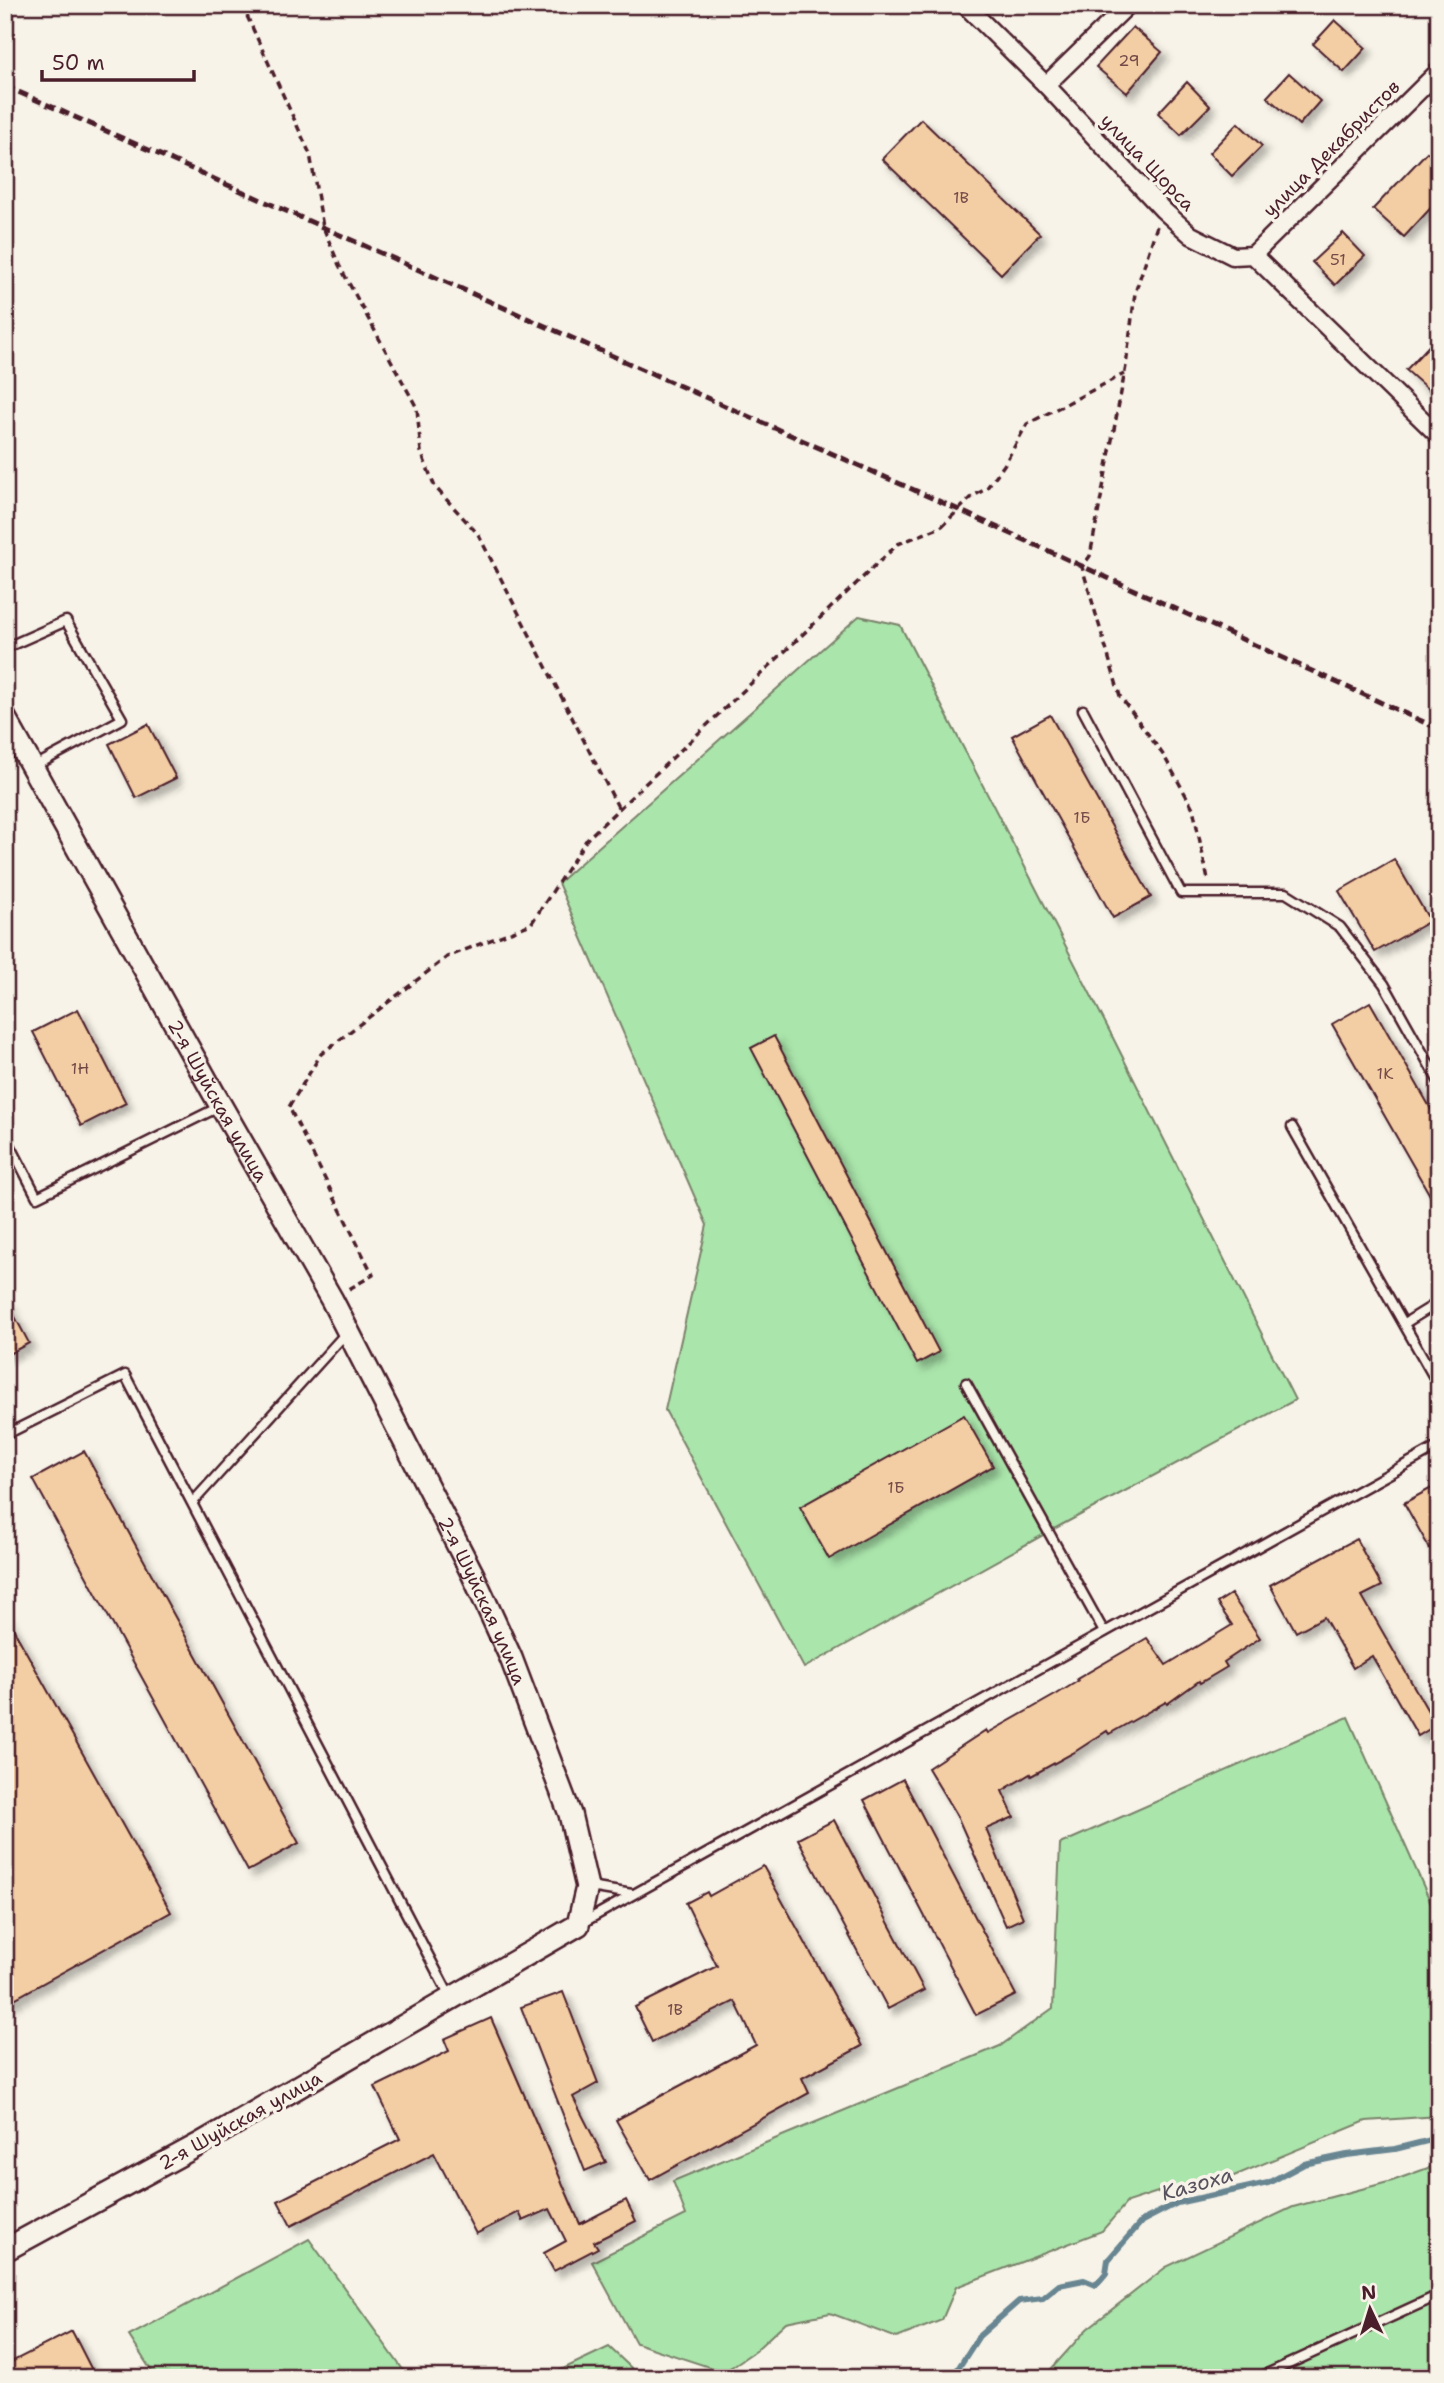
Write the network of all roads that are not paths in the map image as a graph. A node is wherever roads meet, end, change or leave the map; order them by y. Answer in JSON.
{"nodes":[{"id":1,"x":965,"y":5,"type":"edge"},
{"id":2,"x":1128,"y":5,"type":"edge"},
{"id":3,"x":1439,"y":71,"type":"edge"},
{"id":4,"x":1046,"y":85,"type":"junction"},
{"id":5,"x":1253,"y":255,"type":"junction"},
{"id":6,"x":1439,"y":436,"type":"edge"},
{"id":7,"x":5,"y":648,"type":"edge"},
{"id":8,"x":1083,"y":710,"type":"dead end"},
{"id":9,"x":5,"y":718,"type":"edge"},
{"id":10,"x":32,"y":768,"type":"junction"},
{"id":11,"x":1439,"y":1082,"type":"edge"},
{"id":12,"x":221,"y":1106,"type":"junction"},
{"id":13,"x":1292,"y":1127,"type":"dead end"},
{"id":14,"x":5,"y":1135,"type":"edge"},
{"id":15,"x":1439,"y":1302,"type":"edge"},
{"id":16,"x":1405,"y":1322,"type":"junction"},
{"id":17,"x":348,"y":1330,"type":"junction"},
{"id":18,"x":966,"y":1382,"type":"dead end"},
{"id":19,"x":1439,"y":1385,"type":"edge"},
{"id":20,"x":5,"y":1435,"type":"edge"},
{"id":21,"x":1439,"y":1446,"type":"edge"},
{"id":22,"x":193,"y":1502,"type":"junction"},
{"id":23,"x":1104,"y":1632,"type":"junction"},
{"id":24,"x":587,"y":1887,"type":"junction"},
{"id":25,"x":634,"y":1894,"type":"junction"},
{"id":26,"x":578,"y":1925,"type":"junction"},
{"id":27,"x":452,"y":2000,"type":"junction"},
{"id":28,"x":5,"y":2249,"type":"edge"},
{"id":29,"x":1439,"y":2295,"type":"edge"},
{"id":30,"x":1258,"y":2378,"type":"edge"}],
"edges":[{"from":1,"to":4,"type":"street","name":"улица Щорса"},
{"from":2,"to":4,"type":"street"},
{"from":3,"to":5,"type":"street","name":"улица Декабристов"},
{"from":4,"to":5,"type":"street","name":"улица Щорса"},
{"from":5,"to":6,"type":"street"},
{"from":7,"to":10,"type":"lane"},
{"from":8,"to":11,"type":"lane"},
{"from":9,"to":10,"type":"street","name":"2-я Шуйская улица"},
{"from":10,"to":12,"type":"street","name":"2-я Шуйская улица"},
{"from":12,"to":14,"type":"lane"},
{"from":12,"to":17,"type":"street","name":"2-я Шуйская улица"},
{"from":13,"to":16,"type":"lane"},
{"from":15,"to":16,"type":"lane"},
{"from":16,"to":19,"type":"lane"},
{"from":17,"to":22,"type":"lane"},
{"from":17,"to":24,"type":"street","name":"2-я Шуйская улица"},
{"from":18,"to":23,"type":"lane"},
{"from":20,"to":22,"type":"lane"},
{"from":21,"to":23,"type":"lane"},
{"from":22,"to":27,"type":"lane"},
{"from":23,"to":25,"type":"lane"},
{"from":24,"to":25,"type":"lane"},
{"from":24,"to":26,"type":"street","name":"2-я Шуйская улица"},
{"from":25,"to":26,"type":"lane"},
{"from":26,"to":27,"type":"street","name":"2-я Шуйская улица"},
{"from":27,"to":28,"type":"street","name":"2-я Шуйская улица"},
{"from":29,"to":30,"type":"lane"}]}
